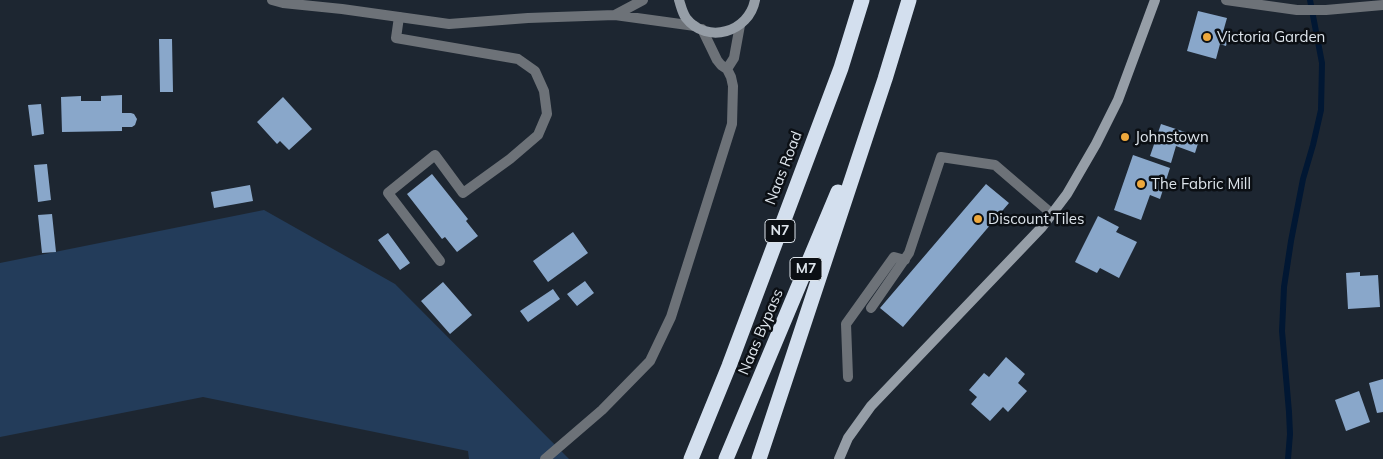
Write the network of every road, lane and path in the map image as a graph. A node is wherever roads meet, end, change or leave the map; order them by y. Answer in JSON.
{"nodes":[{"id":1,"x":272,"y":0,"type":"edge"},
{"id":2,"x":643,"y":0,"type":"edge"},
{"id":3,"x":679,"y":0,"type":"edge"},
{"id":4,"x":755,"y":0,"type":"edge"},
{"id":5,"x":862,"y":0,"type":"edge"},
{"id":6,"x":909,"y":0,"type":"edge"},
{"id":7,"x":1155,"y":0,"type":"edge"},
{"id":8,"x":1226,"y":0,"type":"edge"},
{"id":9,"x":283,"y":1,"type":"edge"},
{"id":10,"x":1383,"y":5,"type":"edge"},
{"id":11,"x":615,"y":15,"type":"junction"},
{"id":12,"x":398,"y":17,"type":"junction"},
{"id":13,"x":740,"y":25,"type":"junction"},
{"id":14,"x":698,"y":27,"type":"junction"},
{"id":15,"x":727,"y":69,"type":"junction"},
{"id":16,"x":885,"y":79,"type":"junction"},
{"id":17,"x":1052,"y":214,"type":"junction"},
{"id":18,"x":905,"y":260,"type":"junction"},
{"id":19,"x":440,"y":261,"type":"dead end"},
{"id":20,"x":871,"y":308,"type":"dead end"},
{"id":21,"x":848,"y":376,"type":"dead end"},
{"id":22,"x":545,"y":459,"type":"edge"},
{"id":23,"x":691,"y":459,"type":"edge"},
{"id":24,"x":726,"y":459,"type":"edge"},
{"id":25,"x":760,"y":459,"type":"edge"},
{"id":26,"x":839,"y":459,"type":"edge"}],
"edges":[{"from":1,"to":9,"type":"street"},
{"from":2,"to":11,"type":"street"},
{"from":3,"to":14,"type":"street"},
{"from":4,"to":13,"type":"street"},
{"from":5,"to":23,"type":"highway","name":"Naas Road","number":"N7"},
{"from":6,"to":16,"type":"highway"},
{"from":7,"to":17,"type":"street"},
{"from":8,"to":10,"type":"street"},
{"from":9,"to":12,"type":"street"},
{"from":11,"to":12,"type":"street"},
{"from":11,"to":14,"type":"street"},
{"from":12,"to":19,"type":"street"},
{"from":13,"to":14,"type":"street"},
{"from":13,"to":15,"type":"street"},
{"from":14,"to":15,"type":"street"},
{"from":15,"to":22,"type":"street"},
{"from":16,"to":24,"type":"highway","name":"Naas Bypass","number":"M7"},
{"from":16,"to":25,"type":"highway"},
{"from":17,"to":18,"type":"street"},
{"from":17,"to":26,"type":"street"},
{"from":18,"to":20,"type":"street"},
{"from":18,"to":21,"type":"street"}]}
